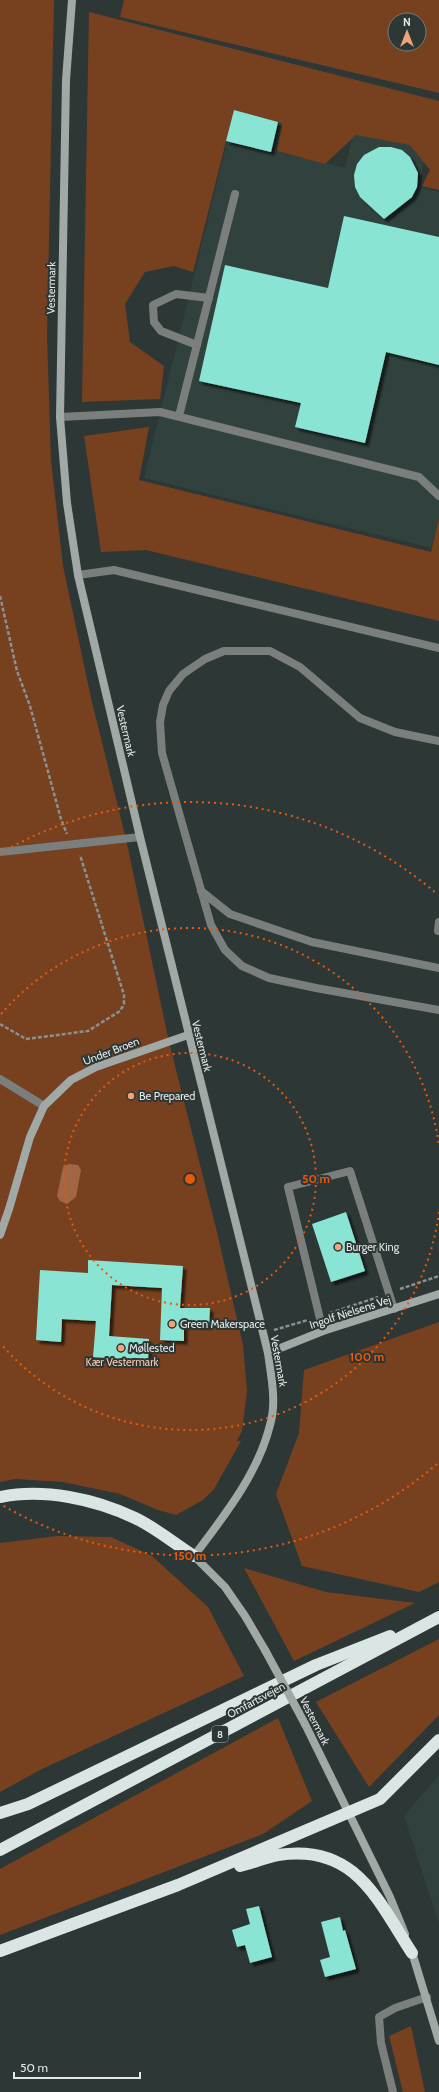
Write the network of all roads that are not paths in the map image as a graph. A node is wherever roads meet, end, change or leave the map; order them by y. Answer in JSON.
{"nodes":[{"id":1,"x":72,"y":0,"type":"edge"},
{"id":2,"x":235,"y":194,"type":"dead end"},
{"id":3,"x":209,"y":298,"type":"junction"},
{"id":4,"x":197,"y":345,"type":"junction"},
{"id":5,"x":179,"y":416,"type":"junction"},
{"id":6,"x":60,"y":417,"type":"junction"},
{"id":7,"x":439,"y":496,"type":"edge"},
{"id":8,"x":78,"y":575,"type":"junction"},
{"id":9,"x":439,"y":648,"type":"edge"},
{"id":10,"x":439,"y":741,"type":"edge"},
{"id":11,"x":140,"y":837,"type":"junction"},
{"id":12,"x":0,"y":852,"type":"edge"},
{"id":13,"x":201,"y":890,"type":"junction"},
{"id":14,"x":439,"y":922,"type":"edge"},
{"id":15,"x":438,"y":931,"type":"dead end"},
{"id":16,"x":439,"y":968,"type":"edge"},
{"id":17,"x":439,"y":1010,"type":"edge"},
{"id":18,"x":188,"y":1035,"type":"junction"},
{"id":19,"x":0,"y":1079,"type":"edge"},
{"id":20,"x":44,"y":1106,"type":"junction"},
{"id":21,"x":0,"y":1235,"type":"edge"},
{"id":22,"x":439,"y":1294,"type":"edge"},
{"id":23,"x":394,"y":1309,"type":"junction"},
{"id":24,"x":323,"y":1331,"type":"junction"},
{"id":25,"x":268,"y":1353,"type":"junction"},
{"id":26,"x":0,"y":1497,"type":"edge"},
{"id":27,"x":194,"y":1556,"type":"junction"},
{"id":28,"x":439,"y":1616,"type":"edge"},
{"id":29,"x":439,"y":1740,"type":"edge"},
{"id":30,"x":0,"y":1813,"type":"edge"},
{"id":31,"x":350,"y":1813,"type":"junction"},
{"id":32,"x":0,"y":1850,"type":"edge"},
{"id":33,"x":178,"y":1885,"type":"junction"},
{"id":34,"x":0,"y":1951,"type":"edge"},
{"id":35,"x":412,"y":1953,"type":"junction"},
{"id":36,"x":427,"y":1997,"type":"junction"},
{"id":37,"x":439,"y":2041,"type":"edge"},
{"id":38,"x":393,"y":2092,"type":"edge"}],
"edges":[{"from":1,"to":6,"type":"street","name":"Vestermark"},
{"from":2,"to":3,"type":"street"},
{"from":3,"to":4,"type":"street"},
{"from":3,"to":4,"type":"street"},
{"from":4,"to":5,"type":"street"},
{"from":5,"to":6,"type":"street"},
{"from":5,"to":7,"type":"street"},
{"from":6,"to":8,"type":"street","name":"Vestermark"},
{"from":8,"to":9,"type":"street"},
{"from":8,"to":11,"type":"street","name":"Vestermark"},
{"from":10,"to":13,"type":"street"},
{"from":11,"to":12,"type":"street"},
{"from":11,"to":18,"type":"street","name":"Vestermark"},
{"from":13,"to":16,"type":"street"},
{"from":13,"to":17,"type":"street"},
{"from":14,"to":15,"type":"street"},
{"from":18,"to":20,"type":"street","name":"Under Broen"},
{"from":18,"to":25,"type":"street","name":"Vestermark"},
{"from":19,"to":20,"type":"street"},
{"from":20,"to":21,"type":"street","name":"Under Broen"},
{"from":22,"to":23,"type":"street","name":"Ingolf Nielsens Vej"},
{"from":23,"to":24,"type":"street","name":"Ingolf Nielsens Vej"},
{"from":23,"to":24,"type":"street"},
{"from":24,"to":25,"type":"street","name":"Ingolf Nielsens Vej"},
{"from":25,"to":27,"type":"street","name":"Vestermark"},
{"from":26,"to":27,"type":"highway"},
{"from":27,"to":31,"type":"street","name":"Vestermark","bridge":true},
{"from":28,"to":30,"type":"highway"},
{"from":28,"to":32,"type":"highway","name":"Omfartsvejen","number":"8"},
{"from":29,"to":31,"type":"highway"},
{"from":31,"to":33,"type":"highway"},
{"from":31,"to":35,"type":"street","name":"Vestermark"},
{"from":33,"to":34,"type":"highway"},
{"from":33,"to":35,"type":"highway"},
{"from":35,"to":36,"type":"street","name":"Vestermark"},
{"from":36,"to":37,"type":"street","name":"Vestermark"},
{"from":36,"to":38,"type":"street"}]}
